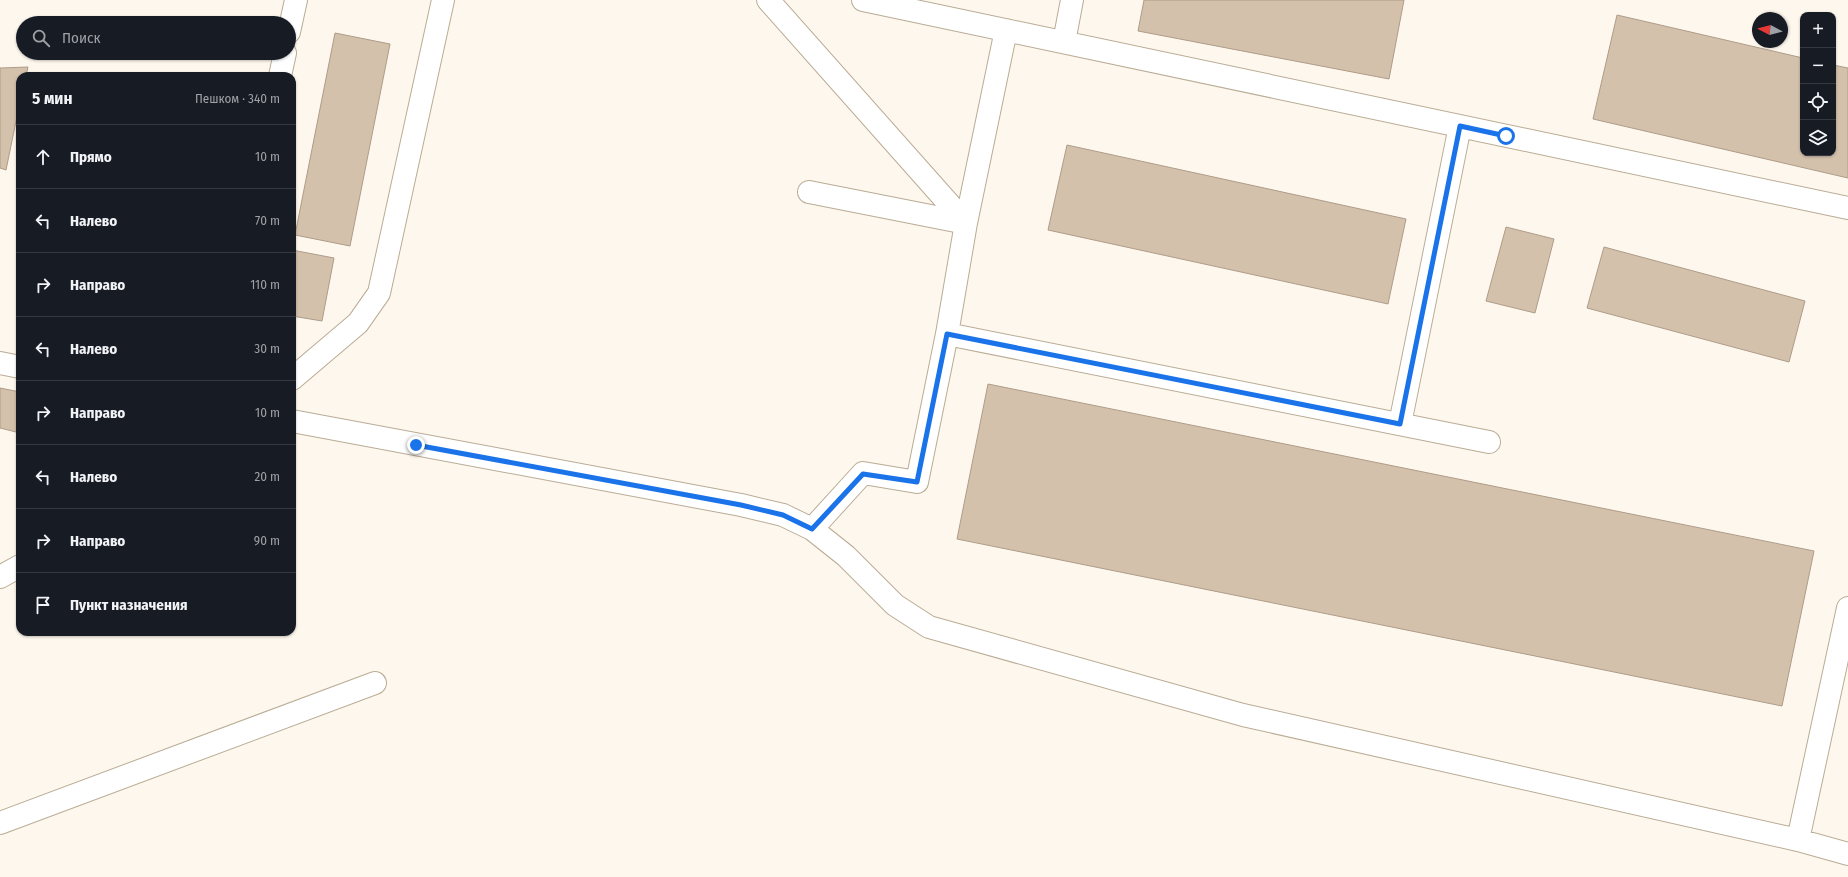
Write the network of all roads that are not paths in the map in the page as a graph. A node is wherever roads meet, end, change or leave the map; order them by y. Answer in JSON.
{"nodes":[{"id":1,"x":296,"y":0,"type":"edge"},
{"id":2,"x":443,"y":0,"type":"edge"},
{"id":3,"x":768,"y":0,"type":"edge"},
{"id":4,"x":863,"y":0,"type":"edge"},
{"id":5,"x":1072,"y":0,"type":"edge"},
{"id":6,"x":292,"y":16,"type":"edge"},
{"id":7,"x":1006,"y":30,"type":"junction"},
{"id":8,"x":1064,"y":42,"type":"junction"},
{"id":9,"x":283,"y":60,"type":"edge"},
{"id":10,"x":281,"y":72,"type":"edge"},
{"id":11,"x":1460,"y":126,"type":"junction"},
{"id":12,"x":809,"y":192,"type":"dead end"},
{"id":13,"x":1848,"y":208,"type":"edge"},
{"id":14,"x":966,"y":223,"type":"junction"},
{"id":15,"x":947,"y":334,"type":"junction"},
{"id":16,"x":0,"y":363,"type":"edge"},
{"id":17,"x":16,"y":366,"type":"edge"},
{"id":18,"x":296,"y":376,"type":"edge"},
{"id":19,"x":296,"y":422,"type":"edge"},
{"id":20,"x":1400,"y":424,"type":"junction"},
{"id":21,"x":1489,"y":442,"type":"dead end"},
{"id":22,"x":812,"y":529,"type":"junction"},
{"id":23,"x":16,"y":568,"type":"edge"},
{"id":24,"x":0,"y":577,"type":"edge"},
{"id":25,"x":1848,"y":608,"type":"edge"},
{"id":26,"x":375,"y":683,"type":"dead end"},
{"id":27,"x":0,"y":823,"type":"edge"},
{"id":28,"x":1798,"y":840,"type":"junction"},
{"id":29,"x":1848,"y":854,"type":"edge"}],
"edges":[{"from":1,"to":6,"type":"street"},
{"from":2,"to":18,"type":"street"},
{"from":3,"to":14,"type":"street"},
{"from":4,"to":7,"type":"street"},
{"from":5,"to":8,"type":"street"},
{"from":7,"to":8,"type":"street"},
{"from":7,"to":14,"type":"street"},
{"from":8,"to":11,"type":"street"},
{"from":9,"to":10,"type":"street"},
{"from":11,"to":13,"type":"street"},
{"from":11,"to":20,"type":"street"},
{"from":12,"to":14,"type":"street"},
{"from":14,"to":15,"type":"street"},
{"from":15,"to":20,"type":"street"},
{"from":15,"to":22,"type":"street"},
{"from":16,"to":17,"type":"street"},
{"from":19,"to":22,"type":"street"},
{"from":20,"to":21,"type":"street"},
{"from":22,"to":28,"type":"street"},
{"from":23,"to":24,"type":"street"},
{"from":25,"to":28,"type":"street"},
{"from":26,"to":27,"type":"street"},
{"from":28,"to":29,"type":"street"}]}
